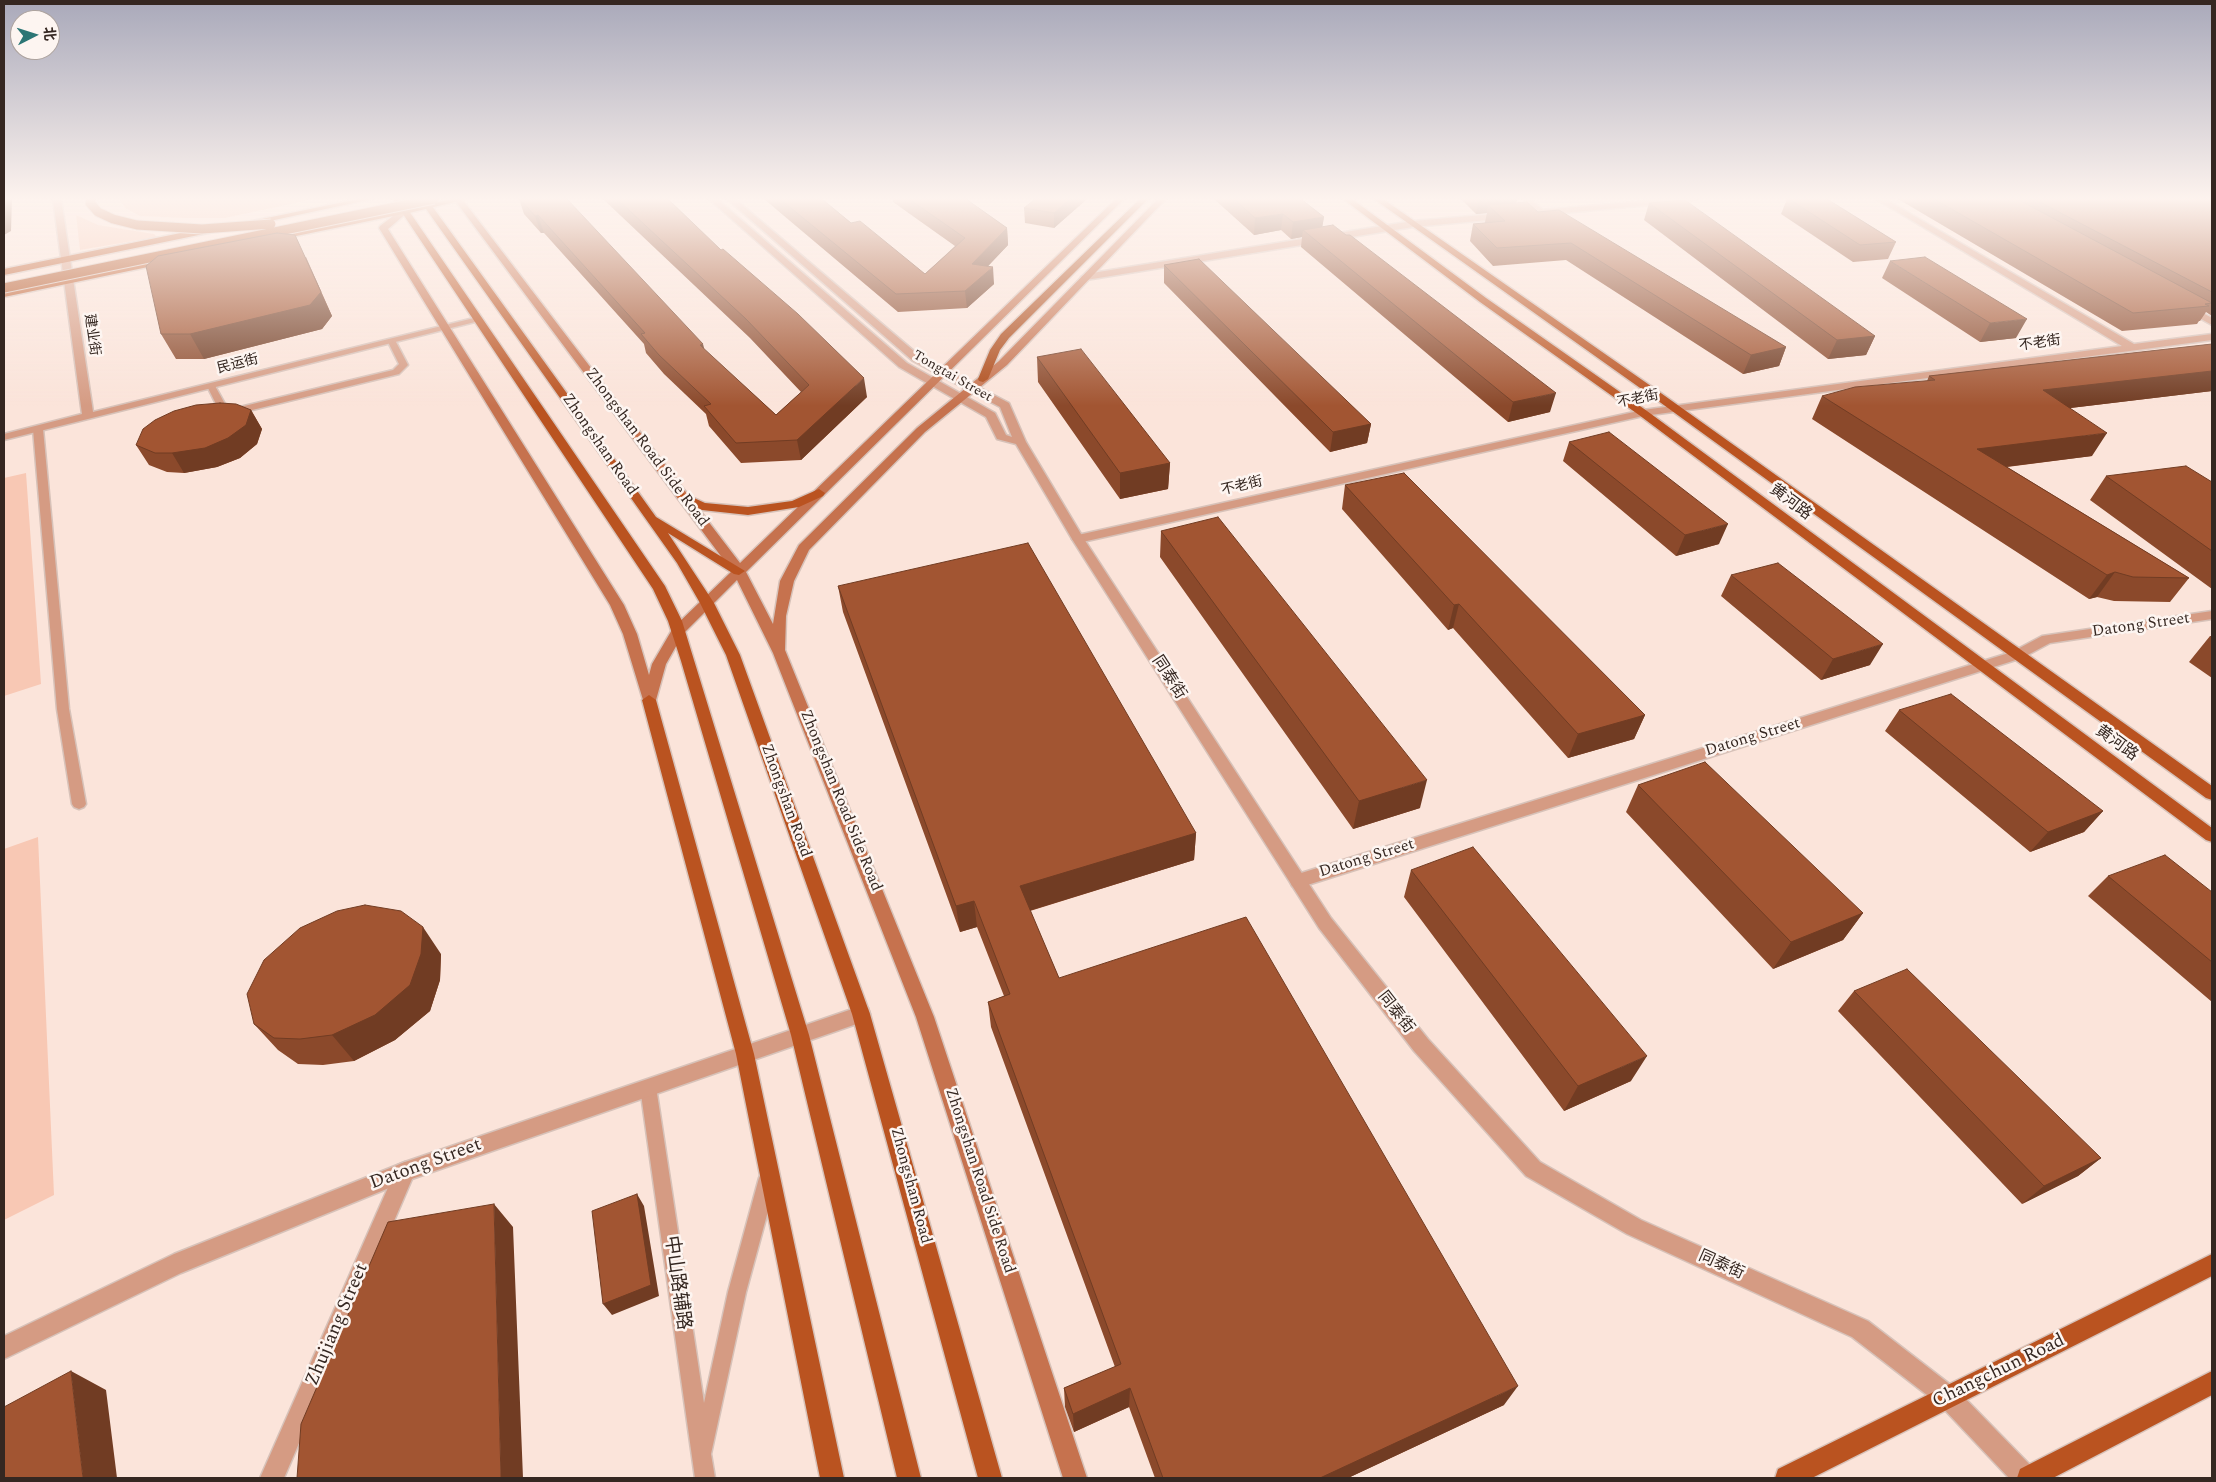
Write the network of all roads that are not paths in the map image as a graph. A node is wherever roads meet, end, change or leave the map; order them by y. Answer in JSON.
{"nodes":[{"id":1,"x":23,"y":268,"type":"edge"},
{"id":2,"x":61,"y":268,"type":"edge"},
{"id":3,"x":68,"y":268,"type":"edge"},
{"id":4,"x":101,"y":268,"type":"edge"},
{"id":5,"x":121,"y":268,"type":"edge"},
{"id":6,"x":408,"y":268,"type":"edge"},
{"id":7,"x":444,"y":268,"type":"edge"},
{"id":8,"x":476,"y":268,"type":"edge"},
{"id":9,"x":512,"y":268,"type":"edge"},
{"id":10,"x":792,"y":268,"type":"edge"},
{"id":11,"x":811,"y":268,"type":"edge"},
{"id":12,"x":1049,"y":268,"type":"edge"},
{"id":13,"x":1074,"y":268,"type":"edge"},
{"id":14,"x":1095,"y":268,"type":"edge"},
{"id":15,"x":1140,"y":268,"type":"edge"},
{"id":16,"x":1440,"y":268,"type":"edge"},
{"id":17,"x":1475,"y":268,"type":"edge"},
{"id":18,"x":1998,"y":268,"type":"edge"},
{"id":19,"x":4,"y":272,"type":"edge"},
{"id":20,"x":1086,"y":277,"type":"junction"},
{"id":21,"x":4,"y":280,"type":"edge"},
{"id":22,"x":70,"y":280,"type":"junction"},
{"id":23,"x":4,"y":288,"type":"edge"},
{"id":24,"x":4,"y":294,"type":"edge"},
{"id":25,"x":2178,"y":303,"type":"edge"},
{"id":26,"x":478,"y":320,"type":"junction"},
{"id":27,"x":2212,"y":322,"type":"edge"},
{"id":28,"x":446,"y":328,"type":"junction"},
{"id":29,"x":2212,"y":337,"type":"edge"},
{"id":30,"x":392,"y":342,"type":"junction"},
{"id":31,"x":2131,"y":346,"type":"junction"},
{"id":32,"x":942,"y":372,"type":"junction"},
{"id":33,"x":983,"y":379,"type":"junction"},
{"id":34,"x":932,"y":382,"type":"junction"},
{"id":35,"x":211,"y":386,"type":"junction"},
{"id":36,"x":973,"y":388,"type":"junction"},
{"id":37,"x":960,"y":398,"type":"junction"},
{"id":38,"x":1674,"y":409,"type":"junction"},
{"id":39,"x":1643,"y":413,"type":"junction"},
{"id":40,"x":88,"y":416,"type":"junction"},
{"id":41,"x":38,"y":428,"type":"junction"},
{"id":42,"x":4,"y":437,"type":"edge"},
{"id":43,"x":1020,"y":442,"type":"junction"},
{"id":44,"x":819,"y":494,"type":"junction"},
{"id":45,"x":684,"y":497,"type":"junction"},
{"id":46,"x":650,"y":517,"type":"junction"},
{"id":47,"x":1078,"y":539,"type":"junction"},
{"id":48,"x":739,"y":571,"type":"junction"},
{"id":49,"x":707,"y":603,"type":"junction"},
{"id":50,"x":2212,"y":615,"type":"edge"},
{"id":51,"x":678,"y":631,"type":"junction"},
{"id":52,"x":780,"y":653,"type":"junction"},
{"id":53,"x":2017,"y":655,"type":"junction"},
{"id":54,"x":1982,"y":666,"type":"junction"},
{"id":55,"x":649,"y":700,"type":"junction"},
{"id":56,"x":2212,"y":794,"type":"edge"},
{"id":57,"x":79,"y":804,"type":"dead end"},
{"id":58,"x":2212,"y":836,"type":"edge"},
{"id":59,"x":1298,"y":881,"type":"junction"},
{"id":60,"x":861,"y":1014,"type":"junction"},
{"id":61,"x":800,"y":1035,"type":"junction"},
{"id":62,"x":745,"y":1054,"type":"junction"},
{"id":63,"x":648,"y":1088,"type":"junction"},
{"id":64,"x":405,"y":1172,"type":"junction"},
{"id":65,"x":770,"y":1172,"type":"junction"},
{"id":66,"x":2212,"y":1265,"type":"edge"},
{"id":67,"x":4,"y":1348,"type":"edge"},
{"id":68,"x":2212,"y":1383,"type":"edge"},
{"id":69,"x":1948,"y":1397,"type":"junction"},
{"id":70,"x":702,"y":1457,"type":"junction"},
{"id":71,"x":272,"y":1478,"type":"edge"},
{"id":72,"x":705,"y":1478,"type":"edge"},
{"id":73,"x":832,"y":1478,"type":"edge"},
{"id":74,"x":909,"y":1478,"type":"edge"},
{"id":75,"x":990,"y":1478,"type":"edge"},
{"id":76,"x":1075,"y":1478,"type":"edge"},
{"id":77,"x":1787,"y":1478,"type":"edge"},
{"id":78,"x":2024,"y":1478,"type":"edge"},
{"id":79,"x":2029,"y":1478,"type":"edge"}],
"edges":[{"from":1,"to":19,"type":"main road"},
{"from":2,"to":21,"type":"highway","bridge":true},
{"from":3,"to":22,"type":"street","name":"建业街"},
{"from":4,"to":23,"type":"highway","bridge":true},
{"from":5,"to":22,"type":"main road"},
{"from":6,"to":28,"type":"main road"},
{"from":7,"to":26,"type":"main road","name":"Zhongshan Road"},
{"from":8,"to":46,"type":"main road","name":"Zhongshan Road"},
{"from":9,"to":45,"type":"main road","name":"Zhongshan Road Side Road"},
{"from":10,"to":34,"type":"street","name":"Tongtai Street"},
{"from":11,"to":32,"type":"street","name":"Tongtai Street"},
{"from":12,"to":32,"type":"main road"},
{"from":13,"to":33,"type":"highway"},
{"from":14,"to":20,"type":"main road"},
{"from":15,"to":20,"type":"street"},
{"from":16,"to":39,"type":"main road","name":"黄河路"},
{"from":17,"to":38,"type":"main road","name":"黄河路"},
{"from":18,"to":31,"type":"street"},
{"from":20,"to":33,"type":"main road"},
{"from":22,"to":24,"type":"main road"},
{"from":22,"to":40,"type":"street","name":"建业街"},
{"from":25,"to":27,"type":"street"},
{"from":26,"to":28,"type":"street","name":"民运街"},
{"from":26,"to":51,"type":"main road","name":"Zhongshan Road"},
{"from":28,"to":30,"type":"street","name":"民运街"},
{"from":28,"to":55,"type":"main road"},
{"from":29,"to":31,"type":"street","name":"不老街"},
{"from":30,"to":35,"type":"street","name":"民运街"},
{"from":30,"to":35,"type":"lane"},
{"from":31,"to":38,"type":"street","name":"不老街"},
{"from":32,"to":34,"type":"main road"},
{"from":32,"to":36,"type":"street","name":"Tongtai Street"},
{"from":33,"to":36,"type":"main road"},
{"from":34,"to":37,"type":"street","name":"Tongtai Street"},
{"from":34,"to":44,"type":"main road"},
{"from":35,"to":40,"type":"street","name":"民运街"},
{"from":36,"to":37,"type":"main road"},
{"from":36,"to":43,"type":"street","name":"Tongtai Street"},
{"from":37,"to":43,"type":"street","name":"Tongtai Street"},
{"from":37,"to":52,"type":"main road"},
{"from":38,"to":39,"type":"street","name":"不老街"},
{"from":38,"to":53,"type":"main road","name":"黄河路"},
{"from":39,"to":47,"type":"street","name":"不老街"},
{"from":39,"to":54,"type":"main road","name":"黄河路"},
{"from":40,"to":41,"type":"street","name":"民运街"},
{"from":41,"to":42,"type":"street","name":"民运街"},
{"from":41,"to":57,"type":"lane"},
{"from":43,"to":47,"type":"street","name":"同泰街"},
{"from":44,"to":45,"type":"main road"},
{"from":44,"to":48,"type":"main road"},
{"from":45,"to":48,"type":"main road","name":"Zhongshan Road Side Road"},
{"from":46,"to":48,"type":"main road"},
{"from":46,"to":49,"type":"main road","name":"Zhongshan Road"},
{"from":47,"to":59,"type":"street","name":"同泰街"},
{"from":48,"to":49,"type":"main road"},
{"from":48,"to":52,"type":"main road","name":"Zhongshan Road Side Road"},
{"from":49,"to":51,"type":"main road"},
{"from":49,"to":60,"type":"main road","name":"Zhongshan Road"},
{"from":50,"to":53,"type":"street","name":"Datong Street"},
{"from":51,"to":55,"type":"main road"},
{"from":51,"to":61,"type":"main road","name":"Zhongshan Road"},
{"from":52,"to":76,"type":"main road","name":"Zhongshan Road Side Road"},
{"from":53,"to":54,"type":"street","name":"Datong Street"},
{"from":53,"to":56,"type":"main road","name":"黄河路"},
{"from":54,"to":58,"type":"main road","name":"黄河路"},
{"from":54,"to":59,"type":"street","name":"Datong Street"},
{"from":55,"to":62,"type":"main road"},
{"from":59,"to":69,"type":"street","name":"同泰街"},
{"from":60,"to":61,"type":"street","name":"Datong Street"},
{"from":60,"to":75,"type":"main road","name":"Zhongshan Road"},
{"from":61,"to":62,"type":"street","name":"Datong Street"},
{"from":61,"to":74,"type":"main road","name":"Zhongshan Road"},
{"from":62,"to":63,"type":"street","name":"Datong Street"},
{"from":62,"to":65,"type":"main road"},
{"from":63,"to":64,"type":"street","name":"Datong Street"},
{"from":63,"to":70,"type":"lane","name":"中山路辅路"},
{"from":64,"to":67,"type":"street","name":"Datong Street"},
{"from":64,"to":71,"type":"street","name":"Zhujiang Street"},
{"from":65,"to":70,"type":"lane"},
{"from":65,"to":73,"type":"main road"},
{"from":66,"to":69,"type":"main road","name":"Changchun Road"},
{"from":68,"to":79,"type":"main road"},
{"from":69,"to":77,"type":"main road","name":"Changchun Road"},
{"from":69,"to":78,"type":"street","name":"同泰街"},
{"from":70,"to":72,"type":"lane","name":"中山路辅路"}]}
